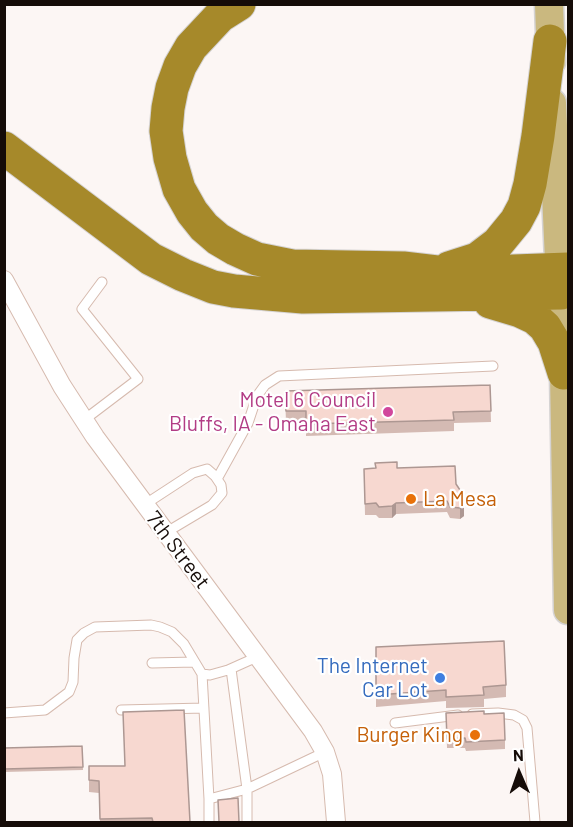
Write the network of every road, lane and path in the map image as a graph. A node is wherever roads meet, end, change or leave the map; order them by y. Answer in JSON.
{"nodes":[{"id":1,"x":239,"y":4,"type":"edge"},
{"id":2,"x":549,"y":4,"type":"edge"},
{"id":3,"x":550,"y":41,"type":"junction"},
{"id":4,"x":4,"y":148,"type":"edge"},
{"id":5,"x":4,"y":280,"type":"edge"},
{"id":6,"x":564,"y":281,"type":"edge"},
{"id":7,"x":102,"y":282,"type":"dead end"},
{"id":8,"x":436,"y":284,"type":"junction"},
{"id":9,"x":493,"y":366,"type":"dead end"},
{"id":10,"x":564,"y":373,"type":"junction"},
{"id":11,"x":84,"y":420,"type":"junction"},
{"id":12,"x":217,"y":479,"type":"junction"},
{"id":13,"x":144,"y":505,"type":"junction"},
{"id":14,"x":165,"y":533,"type":"junction"},
{"id":15,"x":568,"y":610,"type":"edge"},
{"id":16,"x":257,"y":657,"type":"junction"},
{"id":17,"x":195,"y":662,"type":"junction"},
{"id":18,"x":152,"y":663,"type":"dead end"},
{"id":19,"x":231,"y":669,"type":"junction"},
{"id":20,"x":202,"y":674,"type":"junction"},
{"id":21,"x":204,"y":708,"type":"junction"},
{"id":22,"x":121,"y":710,"type":"edge"},
{"id":23,"x":4,"y":713,"type":"edge"},
{"id":24,"x":395,"y":723,"type":"dead end"},
{"id":25,"x":325,"y":752,"type":"junction"},
{"id":26,"x":247,"y":789,"type":"junction"},
{"id":27,"x":209,"y":799,"type":"junction"},
{"id":28,"x":245,"y":820,"type":"edge"},
{"id":29,"x":212,"y":821,"type":"edge"},
{"id":30,"x":336,"y":822,"type":"edge"},
{"id":31,"x":535,"y":822,"type":"edge"}],
"edges":[{"from":1,"to":8,"type":"highway"},
{"from":2,"to":3,"type":"main road"},
{"from":3,"to":6,"type":"main road"},
{"from":3,"to":8,"type":"highway"},
{"from":4,"to":8,"type":"highway"},
{"from":5,"to":11,"type":"street","name":"7th Street"},
{"from":6,"to":8,"type":"highway"},
{"from":6,"to":10,"type":"main road"},
{"from":7,"to":11,"type":"lane"},
{"from":8,"to":10,"type":"highway"},
{"from":9,"to":12,"type":"lane"},
{"from":10,"to":15,"type":"main road"},
{"from":11,"to":13,"type":"street","name":"7th Street"},
{"from":12,"to":13,"type":"lane"},
{"from":12,"to":14,"type":"lane"},
{"from":13,"to":14,"type":"street","name":"7th Street"},
{"from":14,"to":16,"type":"street","name":"7th Street"},
{"from":16,"to":19,"type":"lane"},
{"from":16,"to":25,"type":"street","name":"7th Street"},
{"from":17,"to":18,"type":"lane"},
{"from":17,"to":20,"type":"lane"},
{"from":17,"to":23,"type":"lane"},
{"from":19,"to":20,"type":"lane"},
{"from":19,"to":26,"type":"lane"},
{"from":20,"to":21,"type":"lane"},
{"from":21,"to":22,"type":"lane"},
{"from":21,"to":27,"type":"lane"},
{"from":24,"to":31,"type":"lane"},
{"from":25,"to":26,"type":"lane"},
{"from":25,"to":30,"type":"street","name":"7th Street"},
{"from":26,"to":27,"type":"lane"},
{"from":26,"to":28,"type":"lane"},
{"from":27,"to":29,"type":"lane"}]}
